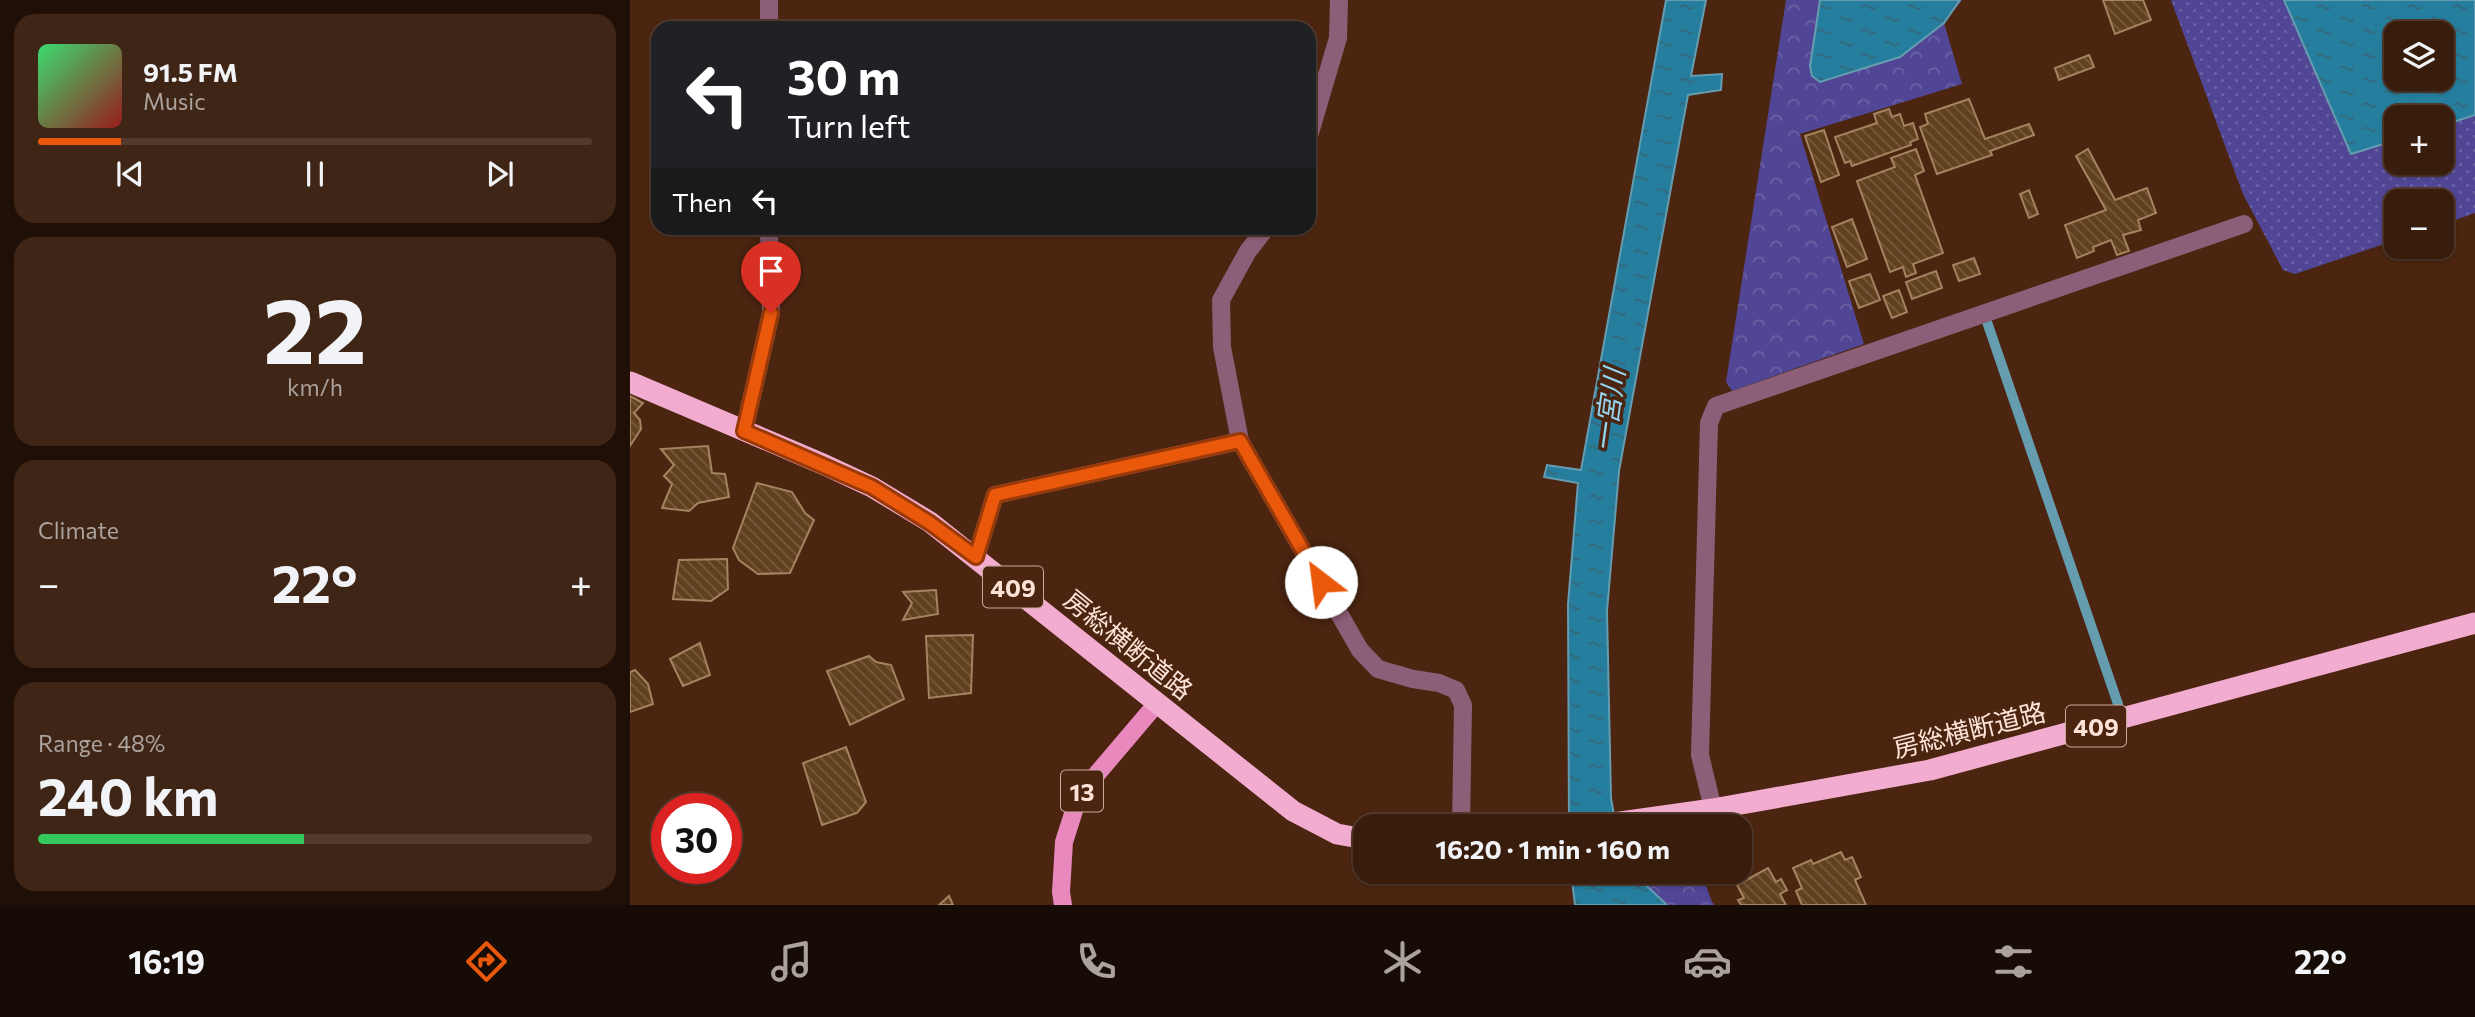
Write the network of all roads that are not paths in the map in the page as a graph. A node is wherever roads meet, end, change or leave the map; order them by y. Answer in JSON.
{"nodes":[{"id":1,"x":769,"y":0,"type":"edge"},
{"id":2,"x":1339,"y":0,"type":"edge"},
{"id":3,"x":769,"y":21,"type":"edge"},
{"id":4,"x":1316,"y":112,"type":"edge"},
{"id":5,"x":2244,"y":224,"type":"dead end"},
{"id":6,"x":769,"y":235,"type":"edge"},
{"id":7,"x":1261,"y":235,"type":"edge"},
{"id":8,"x":630,"y":382,"type":"edge"},
{"id":9,"x":744,"y":431,"type":"junction"},
{"id":10,"x":1240,"y":441,"type":"junction"},
{"id":11,"x":976,"y":557,"type":"junction"},
{"id":12,"x":2475,"y":623,"type":"edge"},
{"id":13,"x":1158,"y":702,"type":"junction"},
{"id":14,"x":1713,"y":809,"type":"junction"},
{"id":15,"x":1461,"y":814,"type":"edge"},
{"id":16,"x":1677,"y":814,"type":"edge"},
{"id":17,"x":1353,"y":837,"type":"edge"},
{"id":18,"x":1063,"y":905,"type":"edge"}],
"edges":[{"from":1,"to":3,"type":"street"},
{"from":2,"to":4,"type":"street"},
{"from":5,"to":14,"type":"street"},
{"from":6,"to":9,"type":"street"},
{"from":7,"to":10,"type":"street"},
{"from":8,"to":9,"type":"highway","name":"房総横断道路","number":"409"},
{"from":9,"to":11,"type":"highway","name":"房総横断道路","number":"409"},
{"from":10,"to":11,"type":"street"},
{"from":10,"to":15,"type":"street"},
{"from":11,"to":13,"type":"highway","name":"房総横断道路","number":"409"},
{"from":12,"to":14,"type":"highway","name":"房総横断道路","number":"409"},
{"from":13,"to":17,"type":"highway","name":"房総横断道路","number":"409"},
{"from":13,"to":18,"type":"main road","number":"13"},
{"from":14,"to":16,"type":"highway","name":"房総横断道路","number":"409"}]}
